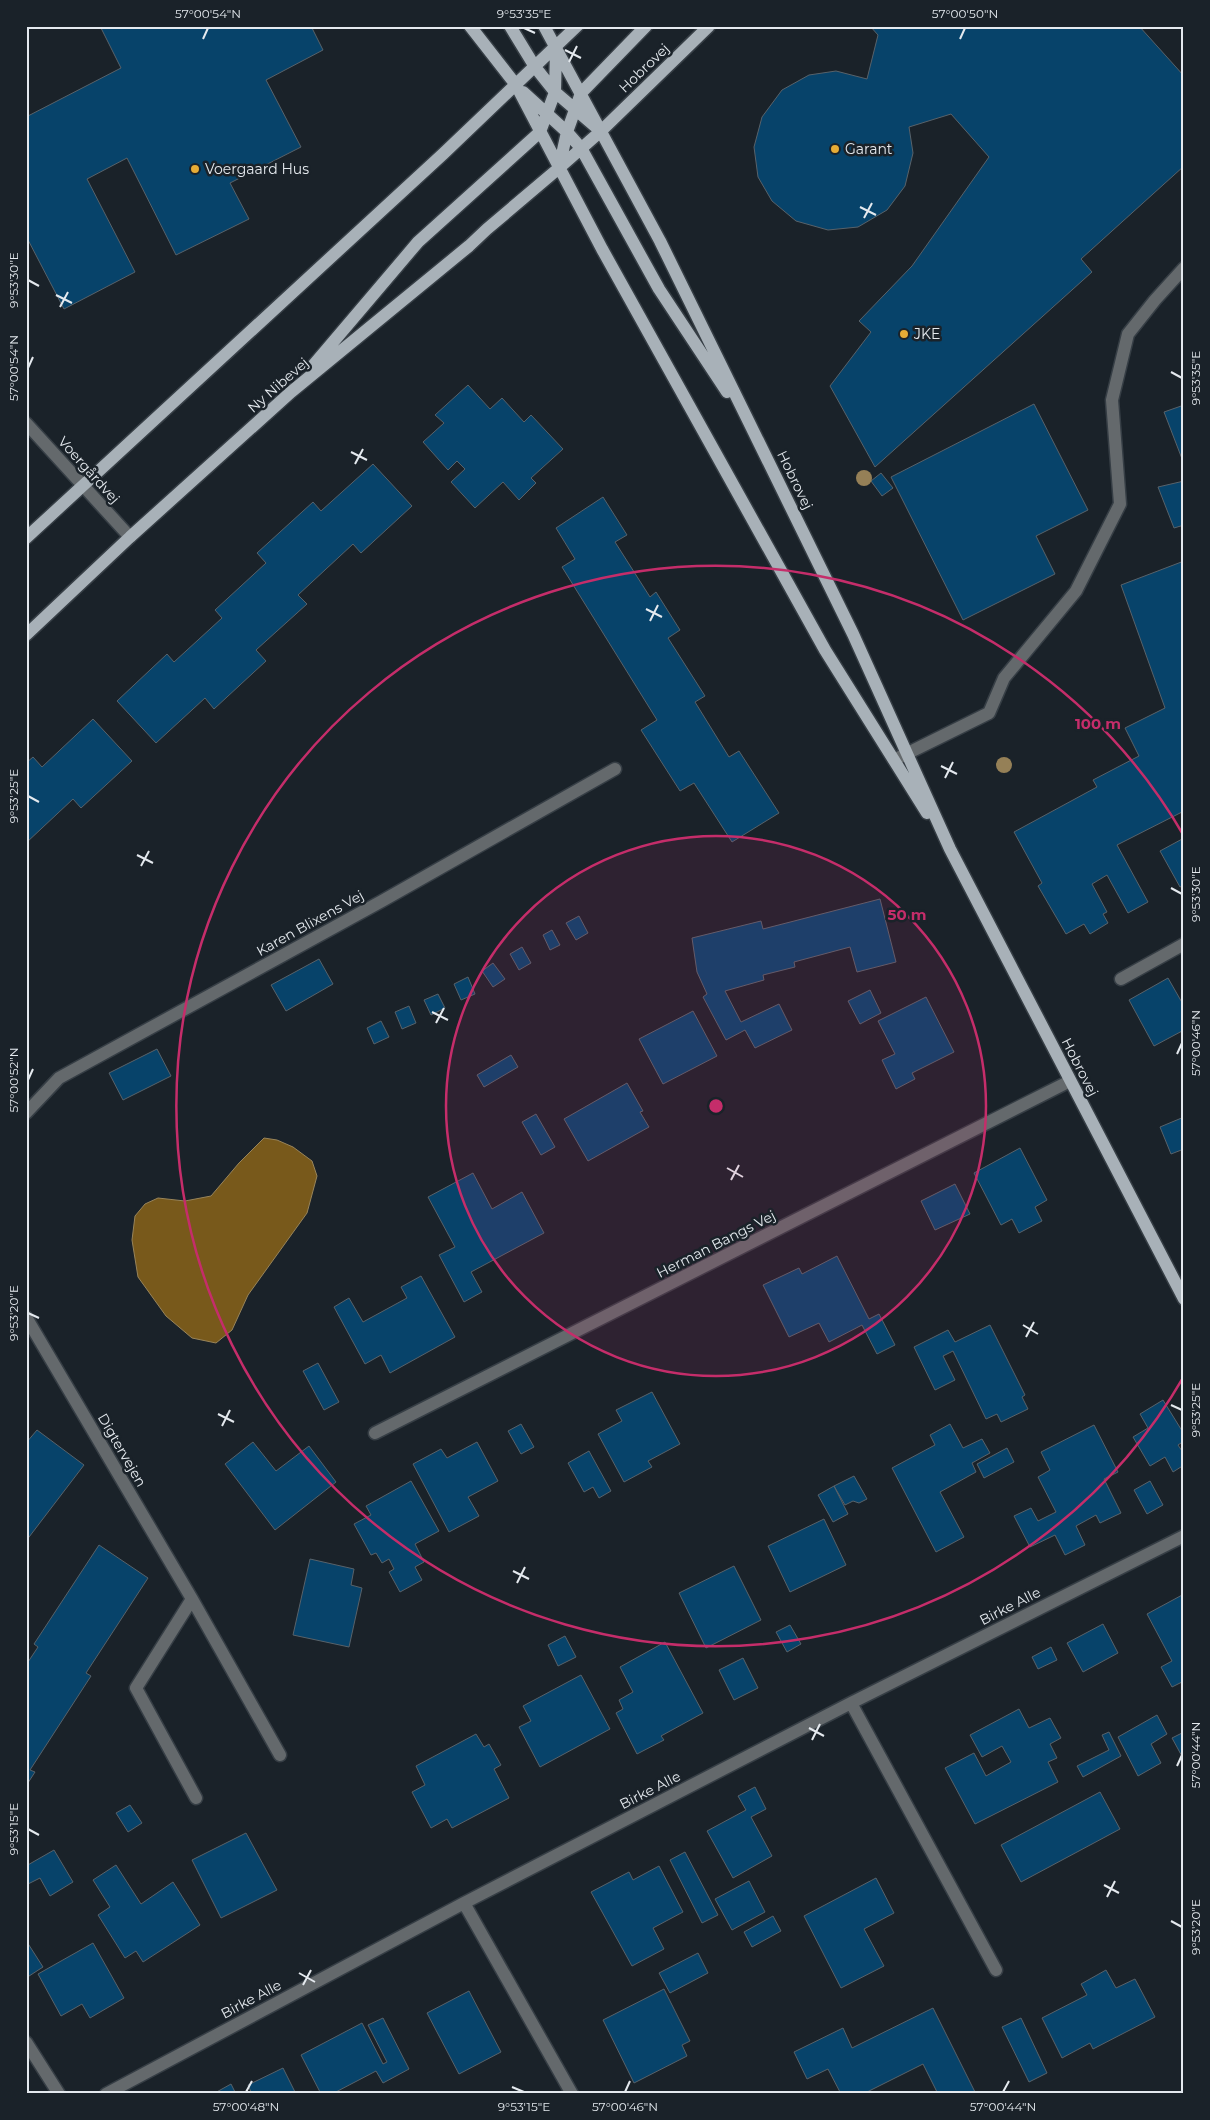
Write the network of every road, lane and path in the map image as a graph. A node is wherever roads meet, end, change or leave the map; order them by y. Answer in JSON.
{"nodes":[{"id":1,"x":470,"y":26,"type":"edge"},
{"id":2,"x":510,"y":26,"type":"edge"},
{"id":3,"x":544,"y":26,"type":"edge"},
{"id":4,"x":577,"y":26,"type":"edge"},
{"id":5,"x":646,"y":26,"type":"edge"},
{"id":6,"x":709,"y":26,"type":"edge"},
{"id":7,"x":556,"y":47,"type":"junction"},
{"id":8,"x":535,"y":67,"type":"junction"},
{"id":9,"x":516,"y":85,"type":"junction"},
{"id":10,"x":555,"y":92,"type":"junction"},
{"id":11,"x":581,"y":94,"type":"junction"},
{"id":12,"x":573,"y":110,"type":"junction"},
{"id":13,"x":548,"y":115,"type":"junction"},
{"id":14,"x":600,"y":131,"type":"junction"},
{"id":15,"x":540,"y":132,"type":"junction"},
{"id":16,"x":567,"y":132,"type":"junction"},
{"id":17,"x":581,"y":148,"type":"junction"},
{"id":18,"x":559,"y":168,"type":"junction"},
{"id":19,"x":1184,"y":268,"type":"edge"},
{"id":20,"x":291,"y":392,"type":"junction"},
{"id":21,"x":26,"y":423,"type":"edge"},
{"id":22,"x":758,"y":438,"type":"junction"},
{"id":23,"x":83,"y":486,"type":"junction"},
{"id":24,"x":130,"y":537,"type":"junction"},
{"id":25,"x":26,"y":538,"type":"edge"},
{"id":26,"x":26,"y":635,"type":"edge"},
{"id":27,"x":907,"y":754,"type":"junction"},
{"id":28,"x":894,"y":760,"type":"junction"},
{"id":29,"x":615,"y":769,"type":"dead end"},
{"id":30,"x":950,"y":849,"type":"junction"},
{"id":31,"x":1184,"y":944,"type":"edge"},
{"id":32,"x":1121,"y":979,"type":"dead end"},
{"id":33,"x":1070,"y":1081,"type":"junction"},
{"id":34,"x":26,"y":1112,"type":"edge"},
{"id":35,"x":1184,"y":1299,"type":"edge"},
{"id":36,"x":26,"y":1317,"type":"edge"},
{"id":37,"x":374,"y":1434,"type":"dead end"},
{"id":38,"x":1184,"y":1536,"type":"edge"},
{"id":39,"x":192,"y":1599,"type":"junction"},
{"id":40,"x":851,"y":1703,"type":"junction"},
{"id":41,"x":280,"y":1754,"type":"dead end"},
{"id":42,"x":196,"y":1798,"type":"dead end"},
{"id":43,"x":464,"y":1903,"type":"junction"},
{"id":44,"x":996,"y":1970,"type":"dead end"},
{"id":45,"x":26,"y":2042,"type":"edge"},
{"id":46,"x":58,"y":2094,"type":"edge"},
{"id":47,"x":106,"y":2094,"type":"edge"},
{"id":48,"x":572,"y":2094,"type":"edge"}],
"edges":[{"from":1,"to":9,"type":"main road","name":"Hobrovej"},
{"from":2,"to":8,"type":"main road"},
{"from":3,"to":7,"type":"main road","name":"Hobrovej"},
{"from":4,"to":7,"type":"main road"},
{"from":5,"to":11,"type":"main road"},
{"from":6,"to":14,"type":"main road","name":"Hobrovej"},
{"from":7,"to":8,"type":"main road"},
{"from":7,"to":10,"type":"main road"},
{"from":7,"to":11,"type":"main road","name":"Hobrovej"},
{"from":8,"to":9,"type":"main road"},
{"from":8,"to":10,"type":"main road"},
{"from":9,"to":13,"type":"main road"},
{"from":9,"to":15,"type":"main road","name":"Hobrovej"},
{"from":9,"to":23,"type":"main road"},
{"from":10,"to":12,"type":"main road"},
{"from":10,"to":13,"type":"main road"},
{"from":11,"to":12,"type":"main road"},
{"from":11,"to":14,"type":"main road","name":"Hobrovej"},
{"from":12,"to":14,"type":"main road"},
{"from":12,"to":16,"type":"main road"},
{"from":13,"to":15,"type":"main road"},
{"from":13,"to":16,"type":"main road"},
{"from":14,"to":17,"type":"main road","name":"Hobrovej"},
{"from":14,"to":22,"type":"main road","name":"Hobrovej"},
{"from":15,"to":18,"type":"main road","name":"Hobrovej"},
{"from":15,"to":20,"type":"main road"},
{"from":16,"to":17,"type":"main road"},
{"from":16,"to":18,"type":"main road"},
{"from":17,"to":18,"type":"main road","name":"Hobrovej"},
{"from":17,"to":22,"type":"main road"},
{"from":18,"to":20,"type":"main road","name":"Ny Nibevej"},
{"from":18,"to":28,"type":"main road","name":"Hobrovej"},
{"from":19,"to":27,"type":"street"},
{"from":20,"to":24,"type":"main road","name":"Ny Nibevej"},
{"from":21,"to":23,"type":"street","name":"Voergårdvej"},
{"from":22,"to":27,"type":"main road","name":"Hobrovej"},
{"from":23,"to":24,"type":"street","name":"Voergårdvej"},
{"from":23,"to":25,"type":"main road"},
{"from":24,"to":26,"type":"main road","name":"Ny Nibevej"},
{"from":27,"to":28,"type":"street"},
{"from":27,"to":30,"type":"main road","name":"Hobrovej"},
{"from":28,"to":30,"type":"main road","name":"Hobrovej"},
{"from":29,"to":34,"type":"street","name":"Karen Blixens Vej"},
{"from":30,"to":33,"type":"main road","name":"Hobrovej"},
{"from":31,"to":32,"type":"street"},
{"from":33,"to":35,"type":"main road","name":"Hobrovej"},
{"from":33,"to":37,"type":"street","name":"Herman Bangs Vej"},
{"from":36,"to":39,"type":"street","name":"Digtervejen"},
{"from":38,"to":40,"type":"street","name":"Birke Alle"},
{"from":39,"to":41,"type":"street","name":"Digtervejen"},
{"from":39,"to":42,"type":"street"},
{"from":40,"to":43,"type":"street","name":"Birke Alle"},
{"from":40,"to":44,"type":"street"},
{"from":43,"to":47,"type":"street","name":"Birke Alle"},
{"from":43,"to":48,"type":"street"},
{"from":45,"to":46,"type":"street"}]}
